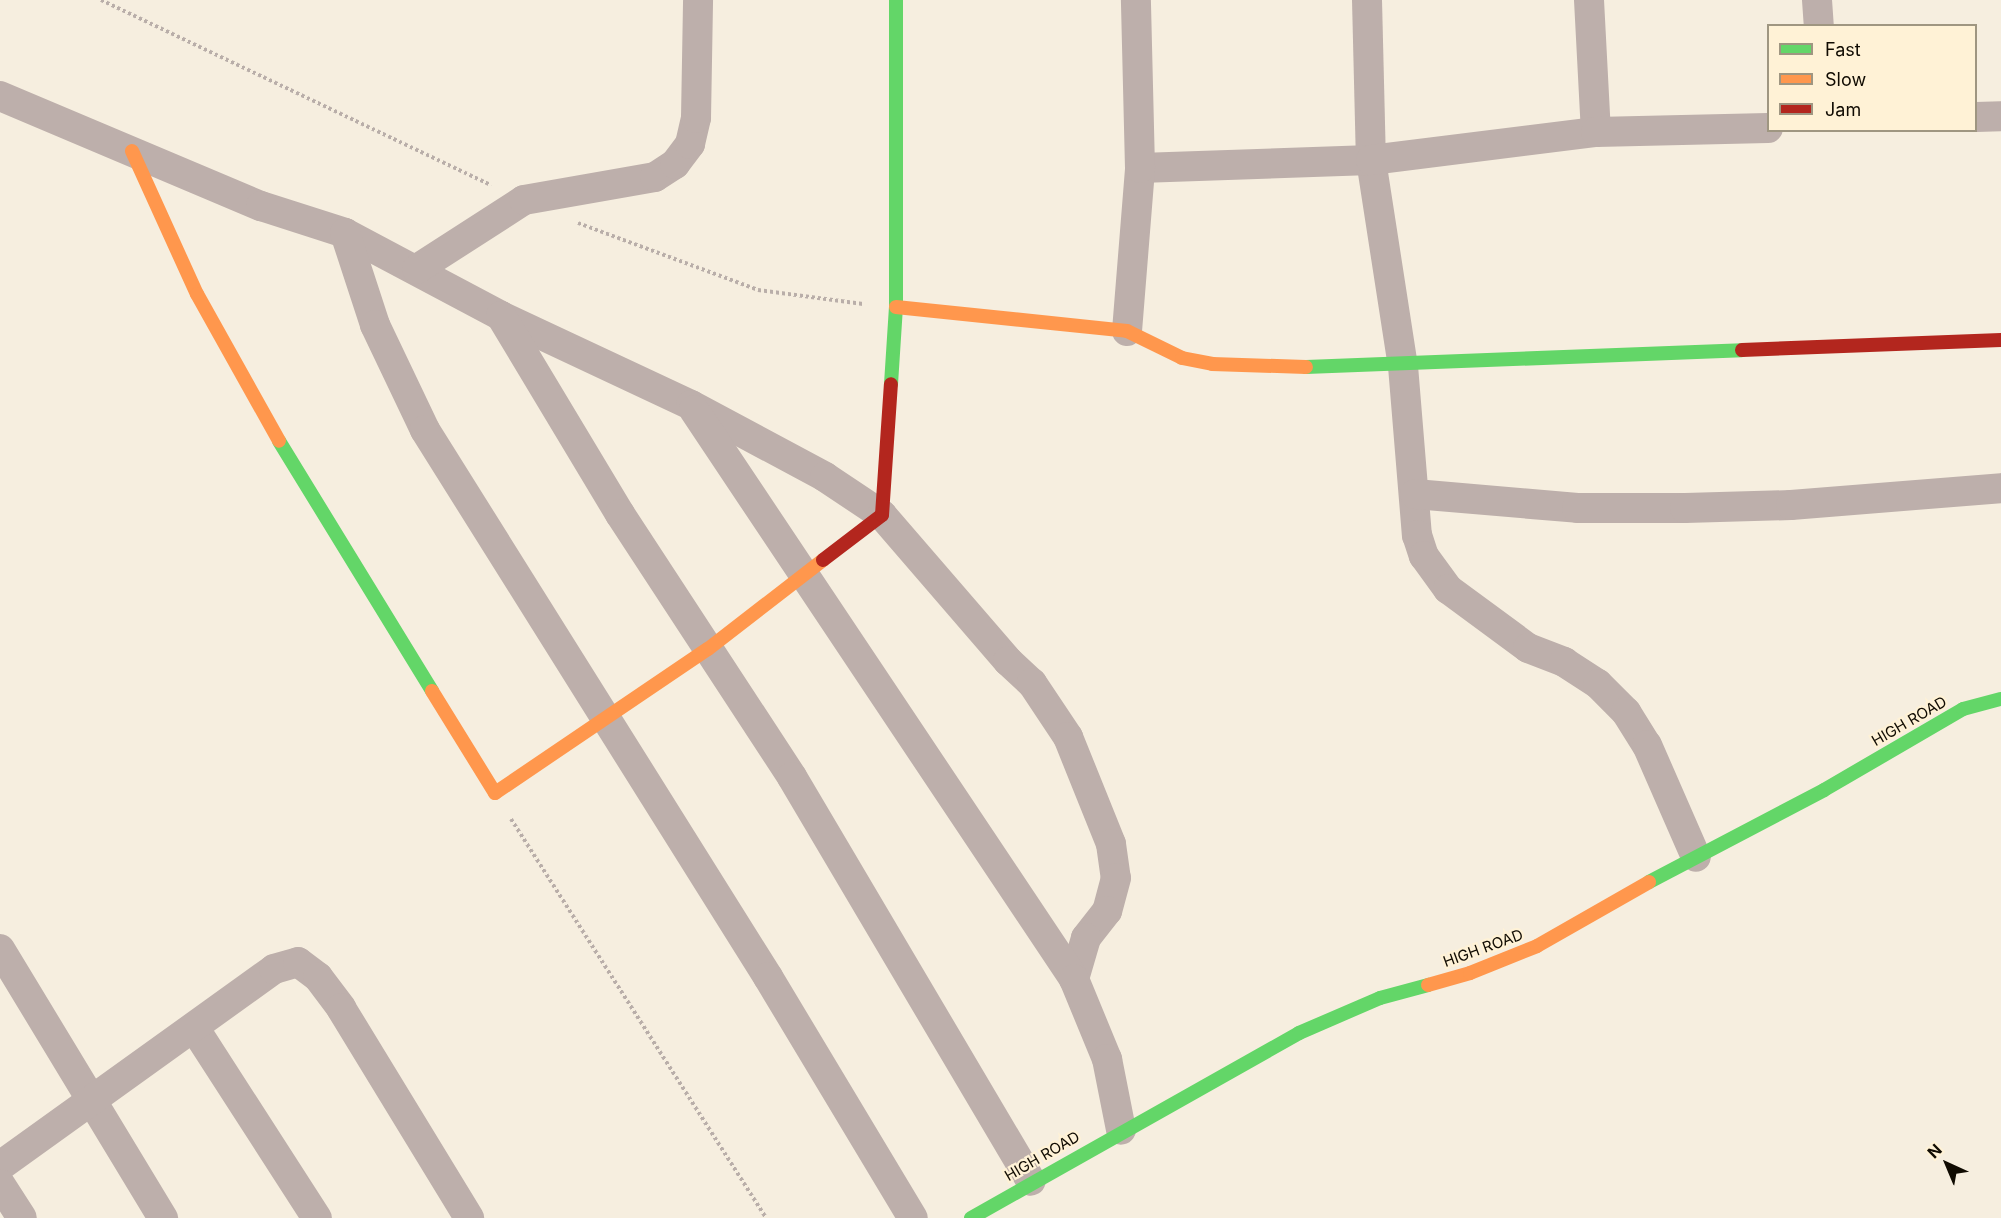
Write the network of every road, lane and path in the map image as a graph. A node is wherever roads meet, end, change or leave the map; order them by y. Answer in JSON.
{"nodes":[{"id":1,"x":101,"y":0,"type":"edge"},
{"id":2,"x":698,"y":0,"type":"edge"},
{"id":3,"x":896,"y":0,"type":"edge"},
{"id":4,"x":1136,"y":0,"type":"edge"},
{"id":5,"x":1367,"y":0,"type":"edge"},
{"id":6,"x":1589,"y":0,"type":"edge"},
{"id":7,"x":1817,"y":0,"type":"edge"},
{"id":8,"x":1819,"y":24,"type":"edge"},
{"id":9,"x":0,"y":96,"type":"edge"},
{"id":10,"x":2001,"y":116,"type":"edge"},
{"id":11,"x":1977,"y":117,"type":"edge"},
{"id":12,"x":1767,"y":128,"type":"edge"},
{"id":13,"x":1596,"y":132,"type":"junction"},
{"id":14,"x":132,"y":151,"type":"junction"},
{"id":15,"x":1371,"y":160,"type":"junction"},
{"id":16,"x":1140,"y":168,"type":"junction"},
{"id":17,"x":524,"y":200,"type":"junction"},
{"id":18,"x":568,"y":218,"type":"dead end"},
{"id":19,"x":345,"y":233,"type":"junction"},
{"id":20,"x":417,"y":269,"type":"junction"},
{"id":21,"x":896,"y":308,"type":"junction"},
{"id":22,"x":501,"y":316,"type":"junction"},
{"id":23,"x":1127,"y":331,"type":"junction"},
{"id":24,"x":2001,"y":340,"type":"edge"},
{"id":25,"x":1403,"y":366,"type":"junction"},
{"id":26,"x":690,"y":405,"type":"junction"},
{"id":27,"x":2001,"y":488,"type":"edge"},
{"id":28,"x":1415,"y":494,"type":"junction"},
{"id":29,"x":882,"y":515,"type":"junction"},
{"id":30,"x":806,"y":575,"type":"junction"},
{"id":31,"x":708,"y":649,"type":"junction"},
{"id":32,"x":2001,"y":699,"type":"edge"},
{"id":33,"x":606,"y":718,"type":"junction"},
{"id":34,"x":495,"y":793,"type":"junction"},
{"id":35,"x":1696,"y":857,"type":"junction"},
{"id":36,"x":0,"y":949,"type":"edge"},
{"id":37,"x":1074,"y":979,"type":"junction"},
{"id":38,"x":195,"y":1029,"type":"junction"},
{"id":39,"x":93,"y":1101,"type":"junction"},
{"id":40,"x":1121,"y":1130,"type":"junction"},
{"id":41,"x":0,"y":1166,"type":"edge"},
{"id":42,"x":1031,"y":1181,"type":"junction"},
{"id":43,"x":0,"y":1184,"type":"edge"},
{"id":44,"x":22,"y":1218,"type":"edge"},
{"id":45,"x":163,"y":1218,"type":"edge"},
{"id":46,"x":317,"y":1218,"type":"edge"},
{"id":47,"x":469,"y":1218,"type":"edge"},
{"id":48,"x":765,"y":1218,"type":"edge"},
{"id":49,"x":913,"y":1218,"type":"edge"},
{"id":50,"x":972,"y":1218,"type":"edge"}],
"edges":[{"from":1,"to":17,"type":"path"},
{"from":2,"to":17,"type":"street"},
{"from":3,"to":21,"type":"street"},
{"from":4,"to":16,"type":"street"},
{"from":5,"to":15,"type":"street"},
{"from":6,"to":13,"type":"street"},
{"from":7,"to":8,"type":"street"},
{"from":9,"to":14,"type":"street"},
{"from":10,"to":11,"type":"street"},
{"from":12,"to":13,"type":"street"},
{"from":13,"to":15,"type":"street"},
{"from":14,"to":19,"type":"street"},
{"from":14,"to":34,"type":"street"},
{"from":15,"to":16,"type":"street"},
{"from":15,"to":25,"type":"street"},
{"from":16,"to":23,"type":"street"},
{"from":17,"to":20,"type":"street"},
{"from":18,"to":21,"type":"path"},
{"from":19,"to":20,"type":"street"},
{"from":19,"to":33,"type":"street"},
{"from":20,"to":22,"type":"street"},
{"from":21,"to":23,"type":"street"},
{"from":21,"to":29,"type":"street"},
{"from":22,"to":26,"type":"street"},
{"from":22,"to":31,"type":"street"},
{"from":23,"to":25,"type":"street"},
{"from":24,"to":25,"type":"street"},
{"from":25,"to":28,"type":"street"},
{"from":26,"to":29,"type":"street"},
{"from":26,"to":30,"type":"street"},
{"from":27,"to":28,"type":"street"},
{"from":28,"to":35,"type":"street"},
{"from":29,"to":30,"type":"street"},
{"from":29,"to":37,"type":"street"},
{"from":30,"to":31,"type":"street"},
{"from":30,"to":37,"type":"street"},
{"from":31,"to":33,"type":"street"},
{"from":31,"to":42,"type":"street"},
{"from":32,"to":35,"type":"street","name":"HIGH ROAD"},
{"from":33,"to":34,"type":"street"},
{"from":33,"to":49,"type":"street"},
{"from":34,"to":48,"type":"path"},
{"from":35,"to":40,"type":"street","name":"HIGH ROAD"},
{"from":36,"to":39,"type":"street"},
{"from":37,"to":40,"type":"street"},
{"from":38,"to":39,"type":"street"},
{"from":38,"to":46,"type":"street"},
{"from":38,"to":47,"type":"street"},
{"from":39,"to":41,"type":"street"},
{"from":39,"to":45,"type":"street"},
{"from":40,"to":42,"type":"street","name":"HIGH ROAD"},
{"from":42,"to":50,"type":"street","name":"HIGH ROAD"},
{"from":43,"to":44,"type":"street"}]}
